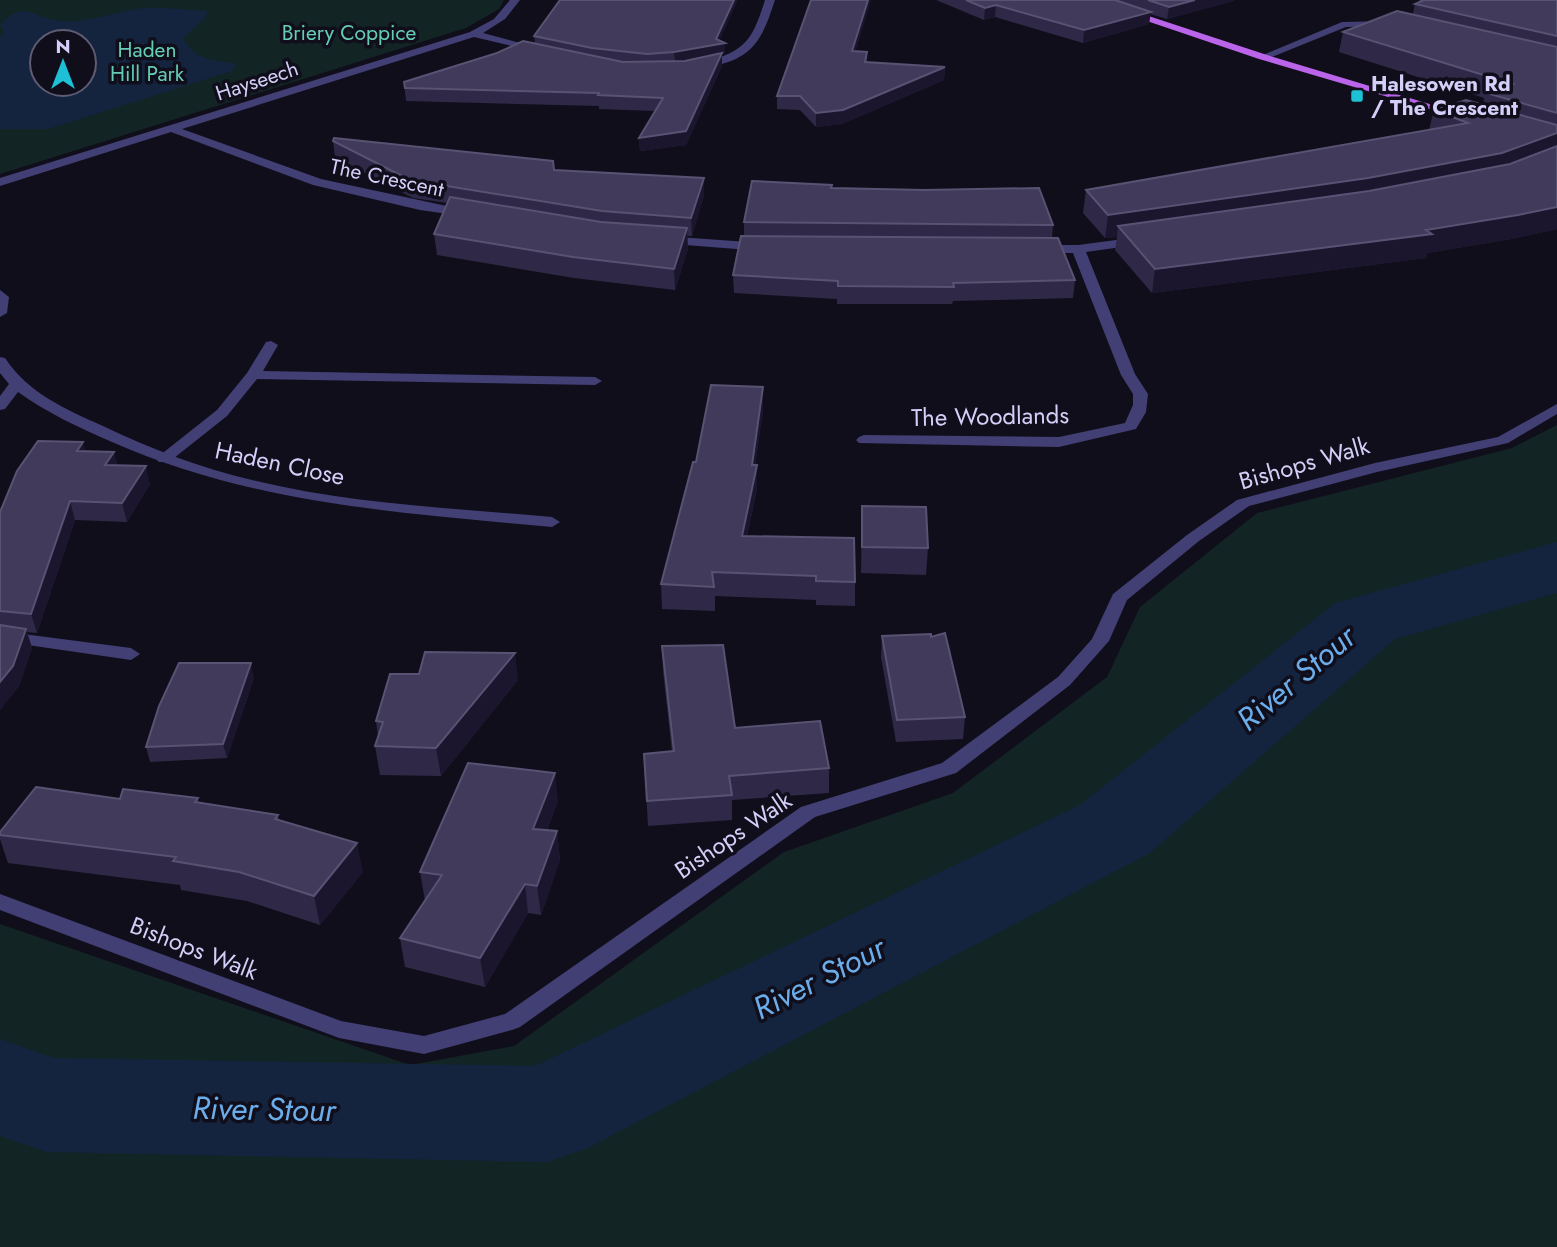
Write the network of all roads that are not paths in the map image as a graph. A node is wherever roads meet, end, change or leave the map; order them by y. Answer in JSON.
{"nodes":[{"id":1,"x":515,"y":0,"type":"edge"},
{"id":2,"x":770,"y":0,"type":"edge"},
{"id":3,"x":1090,"y":0,"type":"edge"},
{"id":4,"x":1400,"y":25,"type":"edge"},
{"id":5,"x":474,"y":34,"type":"junction"},
{"id":6,"x":551,"y":54,"type":"edge"},
{"id":7,"x":1263,"y":57,"type":"junction"},
{"id":8,"x":691,"y":68,"type":"edge"},
{"id":9,"x":1477,"y":120,"type":"edge"},
{"id":10,"x":172,"y":129,"type":"junction"},
{"id":11,"x":0,"y":182,"type":"edge"},
{"id":12,"x":485,"y":217,"type":"edge"},
{"id":13,"x":1157,"y":238,"type":"edge"},
{"id":14,"x":656,"y":240,"type":"edge"},
{"id":15,"x":777,"y":248,"type":"edge"},
{"id":16,"x":1024,"y":249,"type":"edge"},
{"id":17,"x":1078,"y":249,"type":"junction"},
{"id":18,"x":0,"y":294,"type":"edge"},
{"id":19,"x":0,"y":313,"type":"edge"},
{"id":20,"x":271,"y":345,"type":"dead end"},
{"id":21,"x":0,"y":360,"type":"edge"},
{"id":22,"x":253,"y":374,"type":"junction"},
{"id":23,"x":595,"y":381,"type":"dead end"},
{"id":24,"x":18,"y":383,"type":"junction"},
{"id":25,"x":0,"y":406,"type":"edge"},
{"id":26,"x":1557,"y":408,"type":"edge"},
{"id":27,"x":864,"y":440,"type":"dead end"},
{"id":28,"x":164,"y":459,"type":"junction"},
{"id":29,"x":552,"y":522,"type":"dead end"},
{"id":30,"x":0,"y":636,"type":"edge"},
{"id":31,"x":131,"y":654,"type":"dead end"},
{"id":32,"x":0,"y":902,"type":"edge"}],
"edges":[{"from":1,"to":5,"type":"street","name":"Hayseech"},
{"from":2,"to":8,"type":"street"},
{"from":3,"to":7,"type":"main road"},
{"from":4,"to":7,"type":"street"},
{"from":5,"to":6,"type":"street"},
{"from":5,"to":10,"type":"street","name":"Hayseech"},
{"from":7,"to":9,"type":"main road"},
{"from":10,"to":11,"type":"street","name":"Hayseech"},
{"from":10,"to":12,"type":"street","name":"The Crescent"},
{"from":13,"to":17,"type":"street"},
{"from":14,"to":15,"type":"street"},
{"from":16,"to":17,"type":"street"},
{"from":17,"to":27,"type":"street","name":"The Woodlands"},
{"from":18,"to":19,"type":"street"},
{"from":20,"to":22,"type":"street"},
{"from":21,"to":24,"type":"street","name":"Haden Close"},
{"from":22,"to":23,"type":"street"},
{"from":22,"to":28,"type":"street"},
{"from":24,"to":25,"type":"street"},
{"from":24,"to":28,"type":"street","name":"Haden Close"},
{"from":26,"to":32,"type":"street","name":"Bishops Walk"},
{"from":28,"to":29,"type":"street","name":"Haden Close"},
{"from":30,"to":31,"type":"street"}]}
